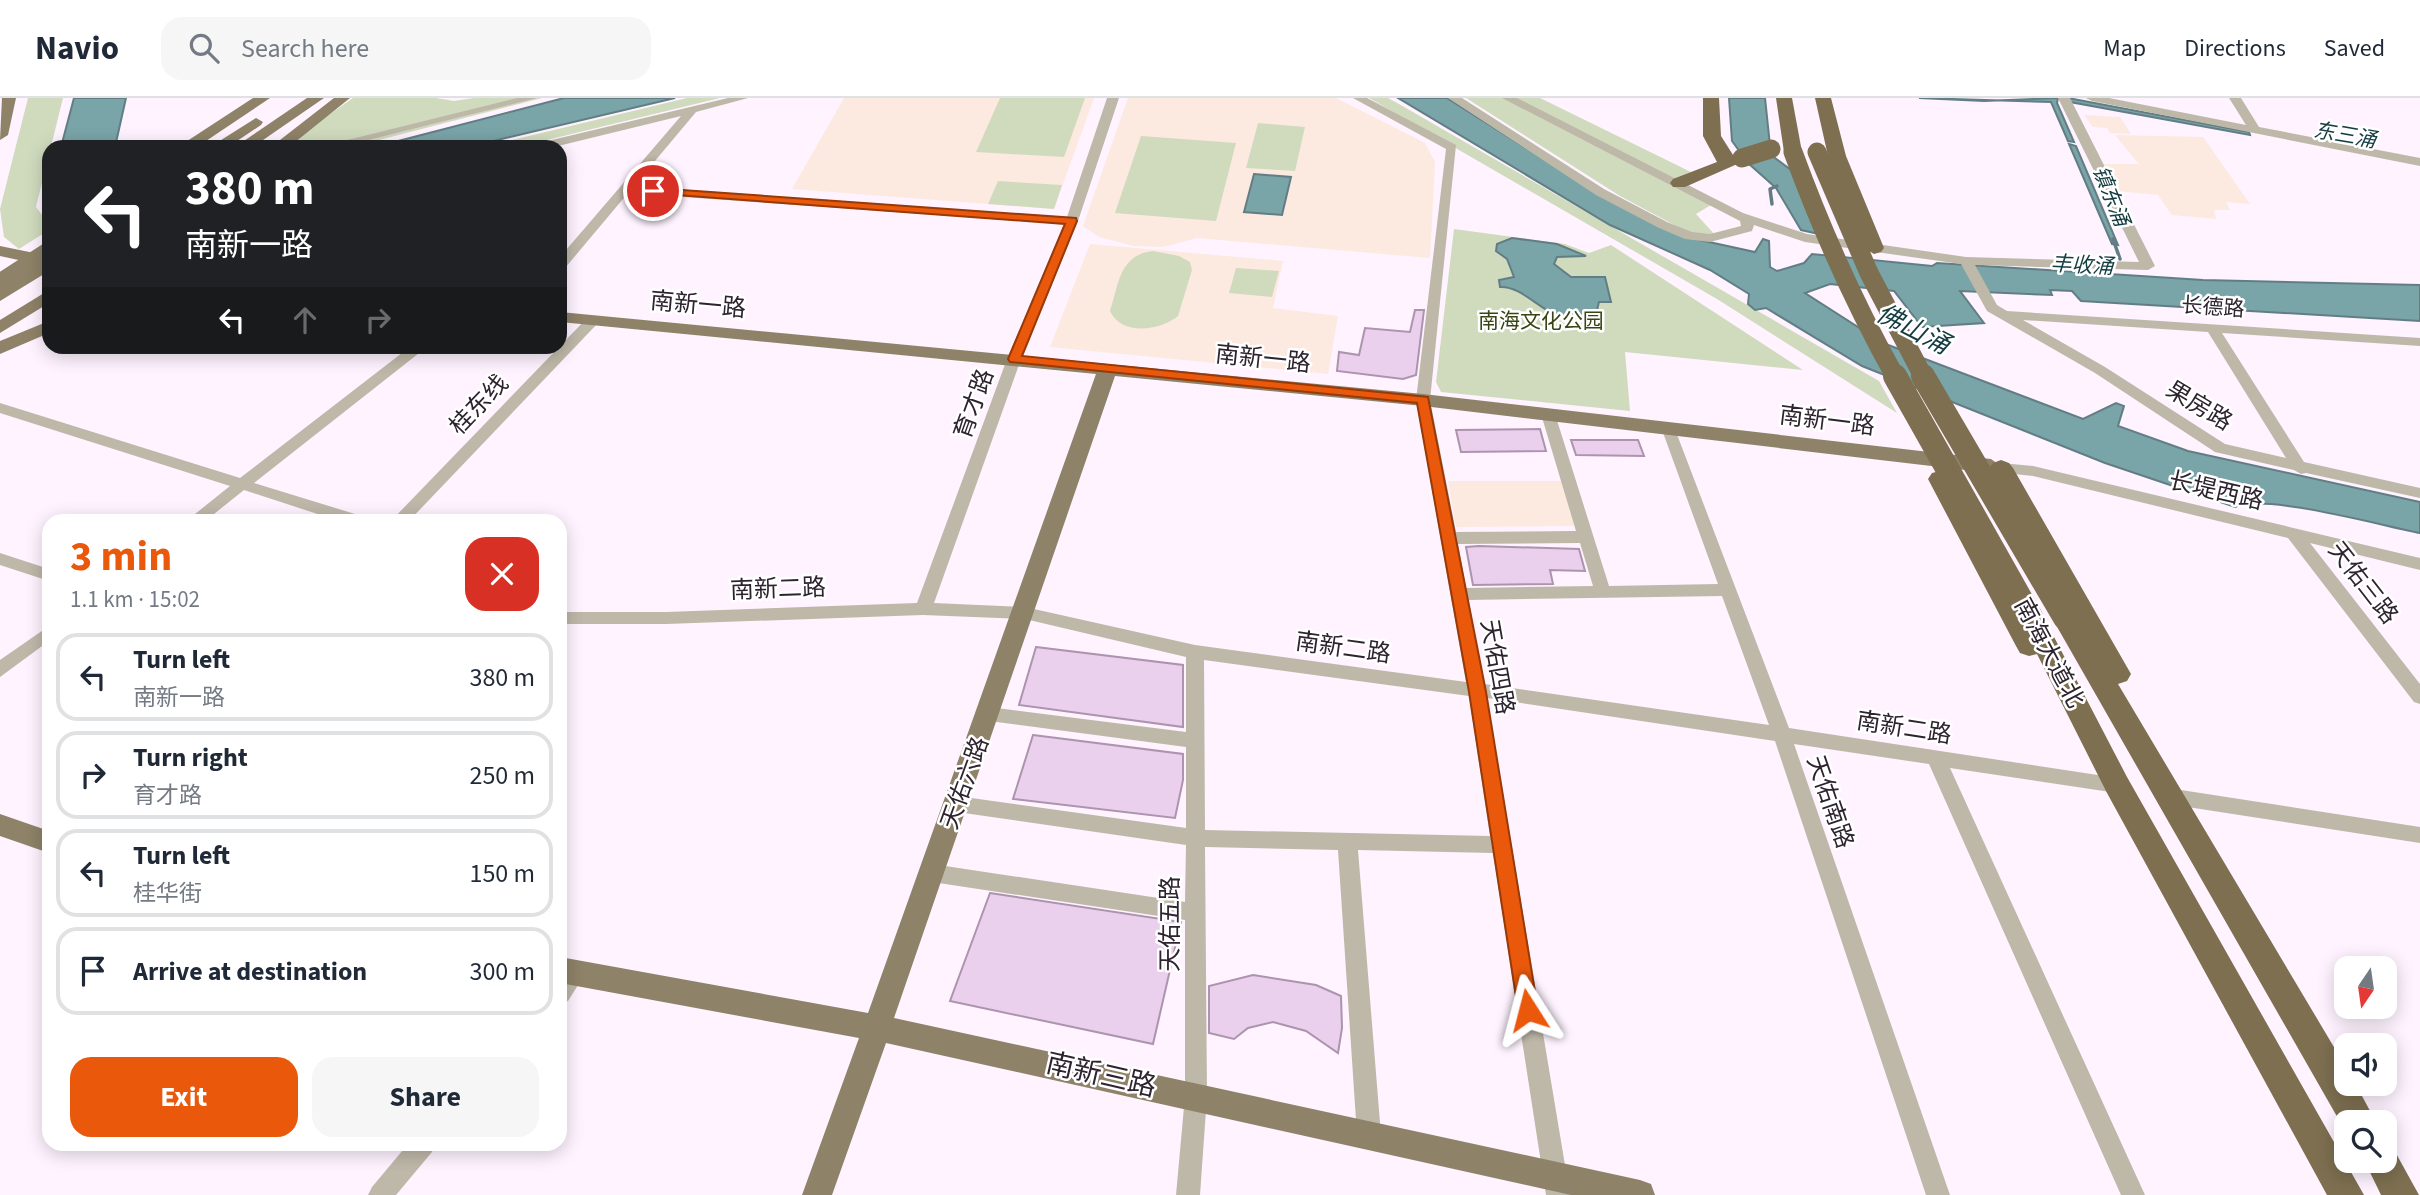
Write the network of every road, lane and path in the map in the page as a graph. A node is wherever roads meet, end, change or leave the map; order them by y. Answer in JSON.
{"nodes":[{"id":1,"x":9,"y":98,"type":"edge"},
{"id":2,"x":290,"y":98,"type":"edge"},
{"id":3,"x":317,"y":98,"type":"edge"},
{"id":4,"x":327,"y":98,"type":"edge"},
{"id":5,"x":342,"y":98,"type":"edge"},
{"id":6,"x":531,"y":98,"type":"edge"},
{"id":7,"x":742,"y":98,"type":"edge"},
{"id":8,"x":1113,"y":98,"type":"edge"},
{"id":9,"x":1360,"y":98,"type":"edge"},
{"id":10,"x":1454,"y":98,"type":"edge"},
{"id":11,"x":1508,"y":98,"type":"edge"},
{"id":12,"x":1711,"y":98,"type":"edge"},
{"id":13,"x":1774,"y":98,"type":"edge"},
{"id":14,"x":1784,"y":98,"type":"edge"},
{"id":15,"x":1810,"y":98,"type":"edge"},
{"id":16,"x":1823,"y":98,"type":"edge"},
{"id":17,"x":2064,"y":98,"type":"edge"},
{"id":18,"x":2092,"y":98,"type":"edge"},
{"id":19,"x":2235,"y":98,"type":"edge"},
{"id":20,"x":269,"y":102,"type":"edge"},
{"id":21,"x":693,"y":109,"type":"junction"},
{"id":22,"x":2256,"y":131,"type":"junction"},
{"id":23,"x":0,"y":135,"type":"edge"},
{"id":24,"x":199,"y":140,"type":"edge"},
{"id":25,"x":217,"y":140,"type":"edge"},
{"id":26,"x":228,"y":140,"type":"edge"},
{"id":27,"x":254,"y":140,"type":"edge"},
{"id":28,"x":274,"y":140,"type":"edge"},
{"id":29,"x":288,"y":140,"type":"edge"},
{"id":30,"x":354,"y":140,"type":"edge"},
{"id":31,"x":567,"y":140,"type":"edge"},
{"id":32,"x":1782,"y":150,"type":"junction"},
{"id":33,"x":1817,"y":152,"type":"joint"},
{"id":34,"x":1734,"y":161,"type":"junction"},
{"id":35,"x":2420,"y":162,"type":"edge"},
{"id":36,"x":1679,"y":183,"type":"junction"},
{"id":37,"x":625,"y":189,"type":"junction"},
{"id":38,"x":1746,"y":218,"type":"junction"},
{"id":39,"x":1072,"y":221,"type":"junction"},
{"id":40,"x":1874,"y":248,"type":"junction"},
{"id":41,"x":42,"y":255,"type":"edge"},
{"id":42,"x":1,"y":257,"type":"edge"},
{"id":43,"x":567,"y":257,"type":"edge"},
{"id":44,"x":42,"y":260,"type":"edge"},
{"id":45,"x":1966,"y":261,"type":"junction"},
{"id":46,"x":42,"y":267,"type":"edge"},
{"id":47,"x":42,"y":281,"type":"edge"},
{"id":48,"x":0,"y":282,"type":"edge"},
{"id":49,"x":0,"y":296,"type":"edge"},
{"id":50,"x":42,"y":300,"type":"edge"},
{"id":51,"x":0,"y":309,"type":"edge"},
{"id":52,"x":2004,"y":315,"type":"junction"},
{"id":53,"x":567,"y":318,"type":"edge"},
{"id":54,"x":593,"y":320,"type":"junction"},
{"id":55,"x":0,"y":328,"type":"edge"},
{"id":56,"x":42,"y":329,"type":"edge"},
{"id":57,"x":2214,"y":332,"type":"junction"},
{"id":58,"x":2420,"y":342,"type":"edge"},
{"id":59,"x":567,"y":347,"type":"edge"},
{"id":60,"x":0,"y":348,"type":"edge"},
{"id":61,"x":2420,"y":348,"type":"edge"},
{"id":62,"x":411,"y":354,"type":"edge"},
{"id":63,"x":560,"y":354,"type":"edge"},
{"id":64,"x":1014,"y":359,"type":"junction"},
{"id":65,"x":1108,"y":368,"type":"junction"},
{"id":66,"x":1423,"y":400,"type":"junction"},
{"id":67,"x":0,"y":408,"type":"edge"},
{"id":68,"x":1548,"y":414,"type":"junction"},
{"id":69,"x":1668,"y":427,"type":"junction"},
{"id":70,"x":1929,"y":459,"type":"junction"},
{"id":71,"x":2001,"y":468,"type":"junction"},
{"id":72,"x":2301,"y":468,"type":"junction"},
{"id":73,"x":242,"y":484,"type":"junction"},
{"id":74,"x":2420,"y":493,"type":"edge"},
{"id":75,"x":203,"y":514,"type":"edge"},
{"id":76,"x":337,"y":514,"type":"edge"},
{"id":77,"x":406,"y":514,"type":"edge"},
{"id":78,"x":2293,"y":533,"type":"junction"},
{"id":79,"x":1586,"y":537,"type":"junction"},
{"id":80,"x":1449,"y":538,"type":"junction"},
{"id":81,"x":0,"y":559,"type":"edge"},
{"id":82,"x":2420,"y":564,"type":"edge"},
{"id":83,"x":42,"y":573,"type":"edge"},
{"id":84,"x":1728,"y":590,"type":"junction"},
{"id":85,"x":1603,"y":592,"type":"junction"},
{"id":86,"x":1459,"y":594,"type":"junction"},
{"id":87,"x":923,"y":608,"type":"junction"},
{"id":88,"x":1025,"y":612,"type":"junction"},
{"id":89,"x":567,"y":618,"type":"edge"},
{"id":90,"x":42,"y":637,"type":"edge"},
{"id":91,"x":1195,"y":652,"type":"junction"},
{"id":92,"x":0,"y":670,"type":"edge"},
{"id":93,"x":1477,"y":692,"type":"junction"},
{"id":94,"x":2420,"y":697,"type":"edge"},
{"id":95,"x":989,"y":714,"type":"junction"},
{"id":96,"x":1782,"y":735,"type":"junction"},
{"id":97,"x":1196,"y":741,"type":"junction"},
{"id":98,"x":2095,"y":743,"type":"junction"},
{"id":99,"x":1936,"y":758,"type":"junction"},
{"id":100,"x":2161,"y":784,"type":"junction"},
{"id":101,"x":2117,"y":785,"type":"junction"},
{"id":102,"x":957,"y":804,"type":"junction"},
{"id":103,"x":0,"y":825,"type":"edge"},
{"id":104,"x":2420,"y":835,"type":"edge"},
{"id":105,"x":1196,"y":838,"type":"junction"},
{"id":106,"x":42,"y":840,"type":"edge"},
{"id":107,"x":1347,"y":841,"type":"junction"},
{"id":108,"x":1502,"y":845,"type":"junction"},
{"id":109,"x":932,"y":873,"type":"junction"},
{"id":110,"x":1196,"y":913,"type":"junction"},
{"id":111,"x":567,"y":979,"type":"edge"},
{"id":112,"x":876,"y":1028,"type":"junction"},
{"id":113,"x":1196,"y":1096,"type":"junction"},
{"id":114,"x":2352,"y":1110,"type":"edge"},
{"id":115,"x":1369,"y":1135,"type":"junction"},
{"id":116,"x":418,"y":1151,"type":"edge"},
{"id":117,"x":2388,"y":1173,"type":"edge"},
{"id":118,"x":1556,"y":1186,"type":"edge"},
{"id":119,"x":380,"y":1195,"type":"edge"},
{"id":120,"x":817,"y":1195,"type":"edge"},
{"id":121,"x":1188,"y":1195,"type":"edge"},
{"id":122,"x":1640,"y":1195,"type":"edge"},
{"id":123,"x":1938,"y":1195,"type":"edge"},
{"id":124,"x":2133,"y":1195,"type":"edge"},
{"id":125,"x":2346,"y":1195,"type":"edge"},
{"id":126,"x":2400,"y":1195,"type":"edge"}],
"edges":[{"from":1,"to":23,"type":"main road"},
{"from":2,"to":26,"type":"main road"},
{"from":3,"to":27,"type":"main road"},
{"from":4,"to":28,"type":"main road"},
{"from":5,"to":29,"type":"main road"},
{"from":6,"to":30,"type":"street"},
{"from":7,"to":21,"type":"street"},
{"from":8,"to":39,"type":"street","name":"育才路"},
{"from":9,"to":66,"type":"street","name":"天佑四路"},
{"from":10,"to":38,"type":"street"},
{"from":11,"to":36,"type":"street"},
{"from":12,"to":34,"type":"highway"},
{"from":13,"to":32,"type":"highway"},
{"from":14,"to":32,"type":"highway","name":"南海大道北"},
{"from":15,"to":33,"type":"highway","name":"南海大道北"},
{"from":16,"to":40,"type":"highway"},
{"from":17,"to":45,"type":"street"},
{"from":18,"to":22,"type":"street"},
{"from":19,"to":22,"type":"street"},
{"from":20,"to":24,"type":"main road"},
{"from":20,"to":25,"type":"main road"},
{"from":21,"to":31,"type":"street"},
{"from":21,"to":37,"type":"street"},
{"from":22,"to":35,"type":"street"},
{"from":32,"to":34,"type":"highway","bridge":true},
{"from":32,"to":98,"type":"highway","name":"南海大道北","bridge":true},
{"from":33,"to":100,"type":"highway","name":"南海大道北","bridge":true},
{"from":34,"to":36,"type":"highway"},
{"from":36,"to":38,"type":"street"},
{"from":37,"to":39,"type":"street"},
{"from":37,"to":43,"type":"street"},
{"from":38,"to":40,"type":"street"},
{"from":39,"to":64,"type":"street","name":"育才路"},
{"from":40,"to":45,"type":"street"},
{"from":41,"to":48,"type":"main road","bridge":true},
{"from":42,"to":44,"type":"main road"},
{"from":45,"to":52,"type":"street","name":"果房路"},
{"from":46,"to":49,"type":"main road"},
{"from":47,"to":51,"type":"main road"},
{"from":50,"to":55,"type":"main road"},
{"from":52,"to":57,"type":"street","name":"长德路"},
{"from":52,"to":72,"type":"street","name":"果房路"},
{"from":53,"to":54,"type":"main road","name":"南新一路"},
{"from":54,"to":59,"type":"street","name":"桂东线"},
{"from":54,"to":64,"type":"main road","name":"南新一路"},
{"from":56,"to":60,"type":"main road"},
{"from":57,"to":58,"type":"street","name":"长德路"},
{"from":57,"to":61,"type":"street","name":"长德路"},
{"from":57,"to":72,"type":"street"},
{"from":62,"to":73,"type":"street"},
{"from":63,"to":77,"type":"street","name":"桂东线"},
{"from":64,"to":65,"type":"main road","name":"南新一路"},
{"from":64,"to":87,"type":"street","name":"育才路"},
{"from":65,"to":66,"type":"main road","name":"南新一路"},
{"from":65,"to":88,"type":"main road","name":"天佑六路"},
{"from":66,"to":68,"type":"main road","name":"南新一路"},
{"from":66,"to":80,"type":"street","name":"天佑四路"},
{"from":67,"to":73,"type":"street"},
{"from":68,"to":69,"type":"main road","name":"南新一路"},
{"from":68,"to":79,"type":"street"},
{"from":69,"to":70,"type":"main road","name":"南新一路"},
{"from":69,"to":84,"type":"street","name":"天佑南路"},
{"from":70,"to":71,"type":"main road","name":"南新一路"},
{"from":70,"to":98,"type":"highway"},
{"from":71,"to":78,"type":"street","name":"长堤西路"},
{"from":71,"to":100,"type":"highway"},
{"from":72,"to":74,"type":"street","name":"果房路"},
{"from":73,"to":75,"type":"street"},
{"from":73,"to":76,"type":"street"},
{"from":78,"to":82,"type":"street","name":"长堤西路"},
{"from":78,"to":94,"type":"street","name":"天佑三路"},
{"from":79,"to":80,"type":"street"},
{"from":79,"to":85,"type":"street"},
{"from":80,"to":86,"type":"street","name":"天佑四路"},
{"from":81,"to":83,"type":"street"},
{"from":84,"to":85,"type":"street"},
{"from":84,"to":96,"type":"street","name":"天佑南路"},
{"from":85,"to":86,"type":"street"},
{"from":86,"to":93,"type":"street","name":"天佑四路"},
{"from":87,"to":88,"type":"street","name":"南新二路"},
{"from":87,"to":89,"type":"street","name":"南新二路"},
{"from":88,"to":91,"type":"street","name":"南新二路"},
{"from":88,"to":95,"type":"main road","name":"天佑六路"},
{"from":90,"to":92,"type":"street"},
{"from":91,"to":93,"type":"street","name":"南新二路"},
{"from":91,"to":97,"type":"street","name":"天佑五路"},
{"from":93,"to":96,"type":"street","name":"南新二路"},
{"from":93,"to":108,"type":"street","name":"天佑四路"},
{"from":95,"to":97,"type":"street"},
{"from":95,"to":102,"type":"main road","name":"天佑六路"},
{"from":96,"to":99,"type":"street","name":"南新二路"},
{"from":96,"to":123,"type":"street","name":"天佑南路"},
{"from":97,"to":105,"type":"street","name":"天佑五路"},
{"from":98,"to":101,"type":"highway","name":"南海大道北"},
{"from":99,"to":101,"type":"street","name":"南新二路"},
{"from":99,"to":124,"type":"street"},
{"from":100,"to":104,"type":"street"},
{"from":100,"to":114,"type":"highway","name":"南海大道北"},
{"from":101,"to":125,"type":"highway","name":"南海大道北"},
{"from":102,"to":105,"type":"street"},
{"from":102,"to":109,"type":"main road","name":"天佑六路"},
{"from":103,"to":106,"type":"main road"},
{"from":105,"to":107,"type":"street"},
{"from":105,"to":110,"type":"street","name":"天佑五路"},
{"from":107,"to":108,"type":"street"},
{"from":107,"to":115,"type":"street"},
{"from":108,"to":118,"type":"street","name":"天佑四路"},
{"from":109,"to":110,"type":"street"},
{"from":109,"to":112,"type":"main road","name":"天佑六路"},
{"from":110,"to":113,"type":"street","name":"天佑五路"},
{"from":111,"to":112,"type":"main road","name":"南新三路"},
{"from":112,"to":113,"type":"main road","name":"南新三路"},
{"from":112,"to":120,"type":"main road","name":"天佑六路"},
{"from":113,"to":115,"type":"main road","name":"南新三路"},
{"from":113,"to":121,"type":"street","name":"天佑五路"},
{"from":115,"to":118,"type":"main road","name":"南新三路"},
{"from":116,"to":119,"type":"street"},
{"from":117,"to":126,"type":"highway"},
{"from":118,"to":122,"type":"main road","name":"南新三路"}]}
